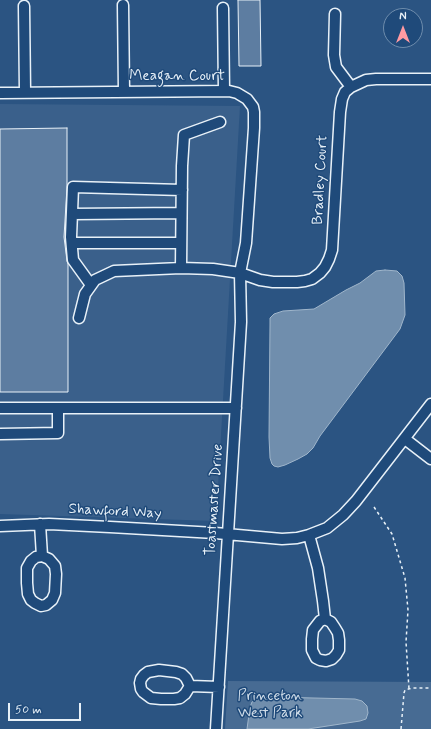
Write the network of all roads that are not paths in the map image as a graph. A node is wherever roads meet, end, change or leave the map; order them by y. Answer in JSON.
{"nodes":[{"id":1,"x":123,"y":5,"type":"dead end"},
{"id":2,"x":24,"y":6,"type":"dead end"},
{"id":3,"x":223,"y":8,"type":"dead end"},
{"id":4,"x":335,"y":14,"type":"dead end"},
{"id":5,"x":431,"y":79,"type":"edge"},
{"id":6,"x":351,"y":87,"type":"junction"},
{"id":7,"x":224,"y":91,"type":"junction"},
{"id":8,"x":0,"y":92,"type":"edge"},
{"id":9,"x":25,"y":92,"type":"junction"},
{"id":10,"x":124,"y":92,"type":"junction"},
{"id":11,"x":220,"y":122,"type":"dead end"},
{"id":12,"x":182,"y":190,"type":"junction"},
{"id":13,"x":72,"y":214,"type":"junction"},
{"id":14,"x":181,"y":214,"type":"junction"},
{"id":15,"x":72,"y":243,"type":"junction"},
{"id":16,"x":181,"y":243,"type":"junction"},
{"id":17,"x":181,"y":268,"type":"junction"},
{"id":18,"x":240,"y":273,"type":"junction"},
{"id":19,"x":91,"y":286,"type":"junction"},
{"id":20,"x":79,"y":318,"type":"dead end"},
{"id":21,"x":431,"y":404,"type":"edge"},
{"id":22,"x":0,"y":408,"type":"edge"},
{"id":23,"x":58,"y":408,"type":"junction"},
{"id":24,"x":236,"y":408,"type":"junction"},
{"id":25,"x":0,"y":434,"type":"edge"},
{"id":26,"x":405,"y":439,"type":"junction"},
{"id":27,"x":431,"y":459,"type":"edge"},
{"id":28,"x":40,"y":524,"type":"junction"},
{"id":29,"x":0,"y":526,"type":"edge"},
{"id":30,"x":228,"y":534,"type":"junction"},
{"id":31,"x":308,"y":535,"type":"junction"},
{"id":32,"x":42,"y":556,"type":"junction"},
{"id":33,"x":325,"y":619,"type":"dead end"},
{"id":34,"x":190,"y":686,"type":"junction"},
{"id":35,"x":219,"y":687,"type":"junction"},
{"id":36,"x":216,"y":729,"type":"edge"}],
"edges":[{"from":1,"to":10,"type":"street"},
{"from":2,"to":9,"type":"street"},
{"from":3,"to":7,"type":"street"},
{"from":4,"to":6,"type":"street"},
{"from":5,"to":6,"type":"street"},
{"from":6,"to":18,"type":"street","name":"Bradley Court"},
{"from":7,"to":10,"type":"street","name":"Meagan Court"},
{"from":7,"to":18,"type":"street","name":"Meagan Court"},
{"from":8,"to":9,"type":"street","name":"Meagan Court"},
{"from":9,"to":10,"type":"street","name":"Meagan Court"},
{"from":11,"to":12,"type":"street"},
{"from":12,"to":13,"type":"street"},
{"from":12,"to":14,"type":"street"},
{"from":13,"to":14,"type":"street"},
{"from":13,"to":15,"type":"street"},
{"from":14,"to":16,"type":"street"},
{"from":15,"to":16,"type":"street"},
{"from":15,"to":19,"type":"street"},
{"from":16,"to":17,"type":"street"},
{"from":17,"to":18,"type":"street","name":"Bradley Court"},
{"from":17,"to":19,"type":"street","name":"Bradley Court"},
{"from":18,"to":24,"type":"street","name":"Toastmaster Drive"},
{"from":19,"to":20,"type":"street"},
{"from":21,"to":26,"type":"street"},
{"from":22,"to":23,"type":"street"},
{"from":23,"to":24,"type":"street"},
{"from":23,"to":25,"type":"street"},
{"from":24,"to":30,"type":"street","name":"Toastmaster Drive"},
{"from":26,"to":27,"type":"street"},
{"from":26,"to":31,"type":"street"},
{"from":28,"to":29,"type":"street","name":"Shawford Way"},
{"from":28,"to":30,"type":"street","name":"Shawford Way"},
{"from":28,"to":32,"type":"street"},
{"from":30,"to":31,"type":"street"},
{"from":30,"to":35,"type":"street","name":"Toastmaster Drive"},
{"from":31,"to":33,"type":"street"},
{"from":32,"to":32,"type":"street"},
{"from":34,"to":34,"type":"street"},
{"from":34,"to":35,"type":"street"},
{"from":35,"to":36,"type":"street","name":"Toastmaster Drive"}]}
